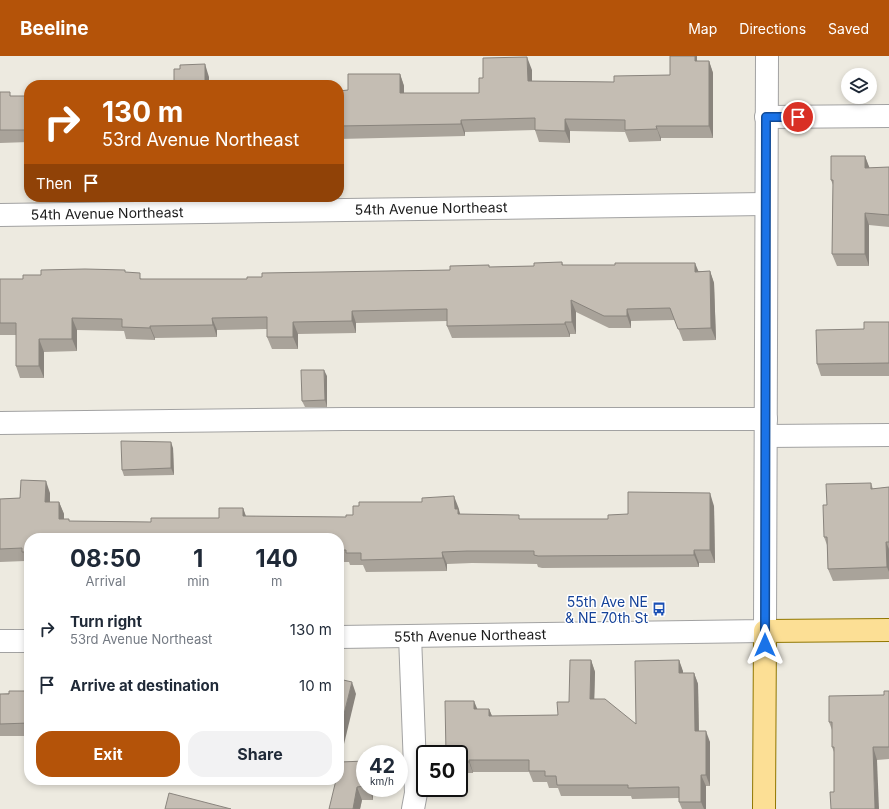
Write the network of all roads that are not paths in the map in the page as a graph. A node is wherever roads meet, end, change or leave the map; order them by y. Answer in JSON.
{"nodes":[{"id":1,"x":767,"y":56,"type":"edge"},
{"id":2,"x":889,"y":116,"type":"edge"},
{"id":3,"x":766,"y":117,"type":"junction"},
{"id":4,"x":766,"y":204,"type":"junction"},
{"id":5,"x":0,"y":214,"type":"edge"},
{"id":6,"x":0,"y":423,"type":"edge"},
{"id":7,"x":766,"y":427,"type":"junction"},
{"id":8,"x":889,"y":435,"type":"edge"},
{"id":9,"x":889,"y":630,"type":"edge"},
{"id":10,"x":765,"y":631,"type":"junction"},
{"id":11,"x":410,"y":636,"type":"junction"},
{"id":12,"x":344,"y":637,"type":"edge"},
{"id":13,"x":0,"y":641,"type":"edge"},
{"id":14,"x":24,"y":641,"type":"edge"},
{"id":15,"x":414,"y":809,"type":"edge"},
{"id":16,"x":764,"y":809,"type":"edge"}],
"edges":[{"from":1,"to":3,"type":"street"},
{"from":2,"to":3,"type":"street"},
{"from":3,"to":4,"type":"street"},
{"from":4,"to":5,"type":"street","name":"54th Avenue Northeast"},
{"from":4,"to":7,"type":"street"},
{"from":6,"to":7,"type":"street"},
{"from":7,"to":8,"type":"street"},
{"from":7,"to":10,"type":"street"},
{"from":9,"to":10,"type":"main road","name":"55th Avenue Northeast"},
{"from":10,"to":11,"type":"street","name":"55th Avenue Northeast"},
{"from":10,"to":16,"type":"main road"},
{"from":11,"to":12,"type":"street","name":"55th Avenue Northeast"},
{"from":11,"to":15,"type":"street"},
{"from":13,"to":14,"type":"street"}]}
